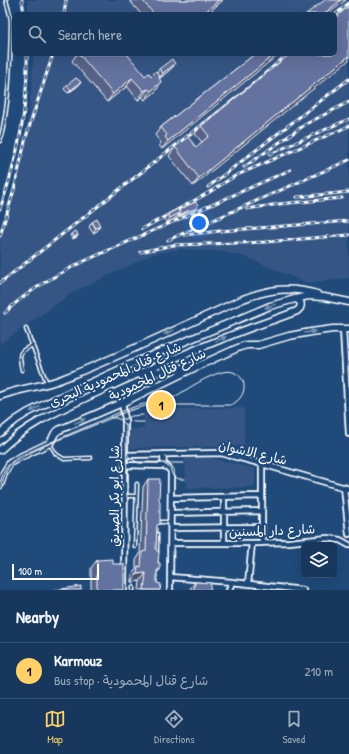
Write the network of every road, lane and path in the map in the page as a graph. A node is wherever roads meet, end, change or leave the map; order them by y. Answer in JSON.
{"nodes":[{"id":1,"x":6,"y":0,"type":"edge"},
{"id":2,"x":0,"y":141,"type":"edge"},
{"id":3,"x":324,"y":297,"type":"junction"},
{"id":4,"x":295,"y":298,"type":"junction"},
{"id":5,"x":349,"y":302,"type":"edge"},
{"id":6,"x":26,"y":329,"type":"dead end"},
{"id":7,"x":346,"y":329,"type":"edge"},
{"id":8,"x":33,"y":346,"type":"junction"},
{"id":9,"x":200,"y":365,"type":"junction"},
{"id":10,"x":22,"y":370,"type":"dead end"},
{"id":11,"x":131,"y":377,"type":"junction"},
{"id":12,"x":48,"y":384,"type":"junction"},
{"id":13,"x":0,"y":396,"type":"edge"},
{"id":14,"x":122,"y":403,"type":"junction"},
{"id":15,"x":348,"y":409,"type":"edge"},
{"id":16,"x":0,"y":433,"type":"edge"},
{"id":17,"x":349,"y":434,"type":"edge"},
{"id":18,"x":50,"y":443,"type":"junction"},
{"id":19,"x":0,"y":450,"type":"edge"},
{"id":20,"x":163,"y":454,"type":"junction"},
{"id":21,"x":125,"y":455,"type":"junction"},
{"id":22,"x":91,"y":458,"type":"dead end"},
{"id":23,"x":262,"y":464,"type":"junction"},
{"id":24,"x":125,"y":465,"type":"junction"},
{"id":25,"x":164,"y":466,"type":"junction"},
{"id":26,"x":137,"y":484,"type":"dead end"},
{"id":27,"x":0,"y":485,"type":"edge"},
{"id":28,"x":344,"y":487,"type":"junction"},
{"id":29,"x":349,"y":489,"type":"edge"},
{"id":30,"x":125,"y":496,"type":"junction"},
{"id":31,"x":136,"y":496,"type":"junction"},
{"id":32,"x":262,"y":496,"type":"junction"},
{"id":33,"x":224,"y":497,"type":"junction"},
{"id":34,"x":172,"y":498,"type":"junction"},
{"id":35,"x":262,"y":511,"type":"junction"},
{"id":36,"x":224,"y":512,"type":"junction"},
{"id":37,"x":171,"y":513,"type":"junction"},
{"id":38,"x":157,"y":516,"type":"edge"},
{"id":39,"x":157,"y":522,"type":"junction"},
{"id":40,"x":171,"y":522,"type":"junction"},
{"id":41,"x":262,"y":526,"type":"junction"},
{"id":42,"x":157,"y":527,"type":"edge"},
{"id":43,"x":224,"y":527,"type":"junction"},
{"id":44,"x":171,"y":528,"type":"junction"},
{"id":45,"x":157,"y":531,"type":"edge"},
{"id":46,"x":349,"y":534,"type":"edge"},
{"id":47,"x":171,"y":543,"type":"junction"},
{"id":48,"x":224,"y":543,"type":"junction"},
{"id":49,"x":252,"y":543,"type":"junction"},
{"id":50,"x":262,"y":543,"type":"junction"},
{"id":51,"x":349,"y":545,"type":"edge"},
{"id":52,"x":135,"y":547,"type":"dead end"},
{"id":53,"x":157,"y":553,"type":"edge"},
{"id":54,"x":170,"y":577,"type":"junction"},
{"id":55,"x":232,"y":582,"type":"junction"},
{"id":56,"x":248,"y":584,"type":"junction"},
{"id":57,"x":124,"y":590,"type":"edge"},
{"id":58,"x":170,"y":590,"type":"edge"},
{"id":59,"x":229,"y":590,"type":"edge"},
{"id":60,"x":303,"y":590,"type":"edge"}],
"edges":[{"from":1,"to":2,"type":"lane"},
{"from":3,"to":4,"type":"main road","name":"شارع قنال المحمودية البحرى"},
{"from":3,"to":5,"type":"main road","name":"شارع قنال المحمودية البحرى"},
{"from":3,"to":12,"type":"main road","one_way":true},
{"from":11,"to":4,"type":"main road","name":"شارع قنال المحمودية البحرى","one_way":true},
{"from":4,"to":16,"type":"main road","name":"شارع قنال المحمودية البحرى","one_way":true},
{"from":6,"to":8,"type":"lane"},
{"from":9,"to":7,"type":"main road","name":"شارع قنال المحمودية","one_way":true},
{"from":7,"to":15,"type":"street"},
{"from":8,"to":10,"type":"lane"},
{"from":8,"to":12,"type":"lane"},
{"from":9,"to":11,"type":"main road"},
{"from":9,"to":14,"type":"main road","name":"شارع قنال المحمودية"},
{"from":11,"to":19,"type":"main road","name":"شارع قنال المحمودية البحرى"},
{"from":12,"to":13,"type":"main road"},
{"from":18,"to":14,"type":"main road","name":"شارع قنال المحمودية","one_way":true},
{"from":14,"to":21,"type":"street","name":"شارع ابو بكر الصديق"},
{"from":15,"to":17,"type":"street"},
{"from":18,"to":22,"type":"lane"},
{"from":27,"to":18,"type":"main road","name":"شارع قنال المحمودية","one_way":true},
{"from":20,"to":21,"type":"street","name":"شارع الاشوان"},
{"from":20,"to":23,"type":"street","name":"شارع الاشوان"},
{"from":20,"to":25,"type":"street"},
{"from":21,"to":24,"type":"street","name":"شارع ابو بكر الصديق"},
{"from":23,"to":28,"type":"street","name":"شارع الاشوان"},
{"from":23,"to":32,"type":"street"},
{"from":24,"to":25,"type":"street"},
{"from":24,"to":30,"type":"street","name":"شارع ابو بكر الصديق"},
{"from":25,"to":34,"type":"street"},
{"from":26,"to":31,"type":"lane"},
{"from":28,"to":29,"type":"street","name":"شارع الاشوان"},
{"from":28,"to":46,"type":"street"},
{"from":30,"to":31,"type":"lane"},
{"from":30,"to":57,"type":"street","name":"شارع ابو بكر الصديق"},
{"from":31,"to":52,"type":"lane"},
{"from":32,"to":33,"type":"street"},
{"from":32,"to":35,"type":"street"},
{"from":33,"to":34,"type":"street"},
{"from":33,"to":36,"type":"street"},
{"from":34,"to":37,"type":"street"},
{"from":35,"to":36,"type":"street"},
{"from":35,"to":41,"type":"street"},
{"from":36,"to":37,"type":"street"},
{"from":36,"to":43,"type":"street"},
{"from":37,"to":40,"type":"street"},
{"from":38,"to":39,"type":"lane"},
{"from":39,"to":40,"type":"lane"},
{"from":39,"to":42,"type":"lane"},
{"from":40,"to":44,"type":"street"},
{"from":41,"to":43,"type":"street"},
{"from":41,"to":50,"type":"street"},
{"from":43,"to":44,"type":"street"},
{"from":43,"to":48,"type":"street"},
{"from":44,"to":47,"type":"street"},
{"from":45,"to":53,"type":"lane"},
{"from":47,"to":48,"type":"street","name":"شارع دار المسنين"},
{"from":47,"to":54,"type":"street"},
{"from":48,"to":49,"type":"street","name":"شارع دار المسنين"},
{"from":49,"to":50,"type":"street","name":"شارع دار المسنين"},
{"from":49,"to":56,"type":"street"},
{"from":50,"to":51,"type":"street","name":"شارع دار المسنين"},
{"from":54,"to":55,"type":"street"},
{"from":54,"to":58,"type":"street"},
{"from":55,"to":56,"type":"street"},
{"from":55,"to":59,"type":"street"},
{"from":56,"to":60,"type":"street"}]}
